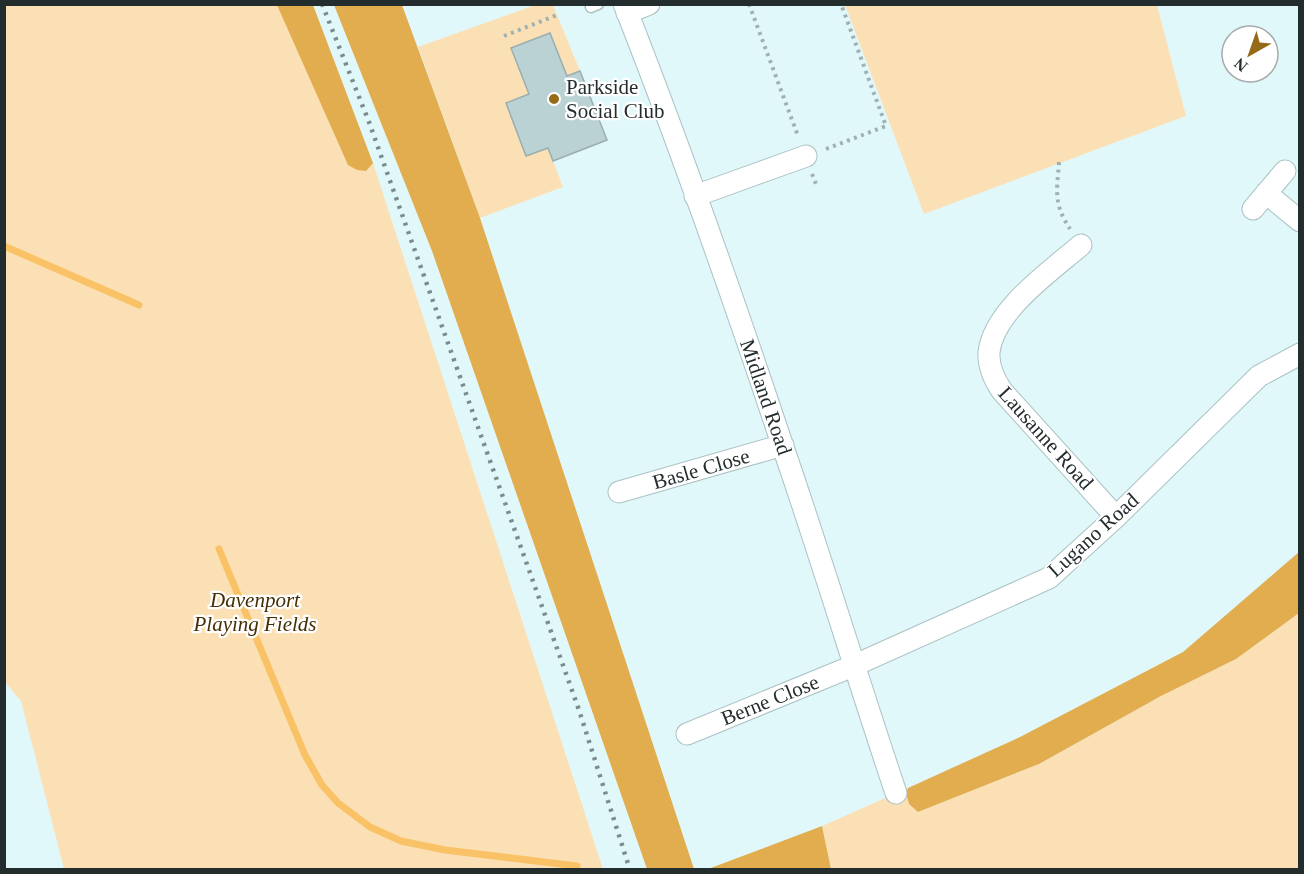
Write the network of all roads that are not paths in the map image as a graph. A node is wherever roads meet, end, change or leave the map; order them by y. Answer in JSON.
{"nodes":[{"id":1,"x":650,"y":4,"type":"edge"},
{"id":2,"x":626,"y":9,"type":"edge"},
{"id":3,"x":806,"y":156,"type":"road end"},
{"id":4,"x":1284,"y":171,"type":"dead end"},
{"id":5,"x":695,"y":196,"type":"junction"},
{"id":6,"x":1299,"y":221,"type":"edge"},
{"id":7,"x":1081,"y":245,"type":"road end"},
{"id":8,"x":1299,"y":354,"type":"edge"},
{"id":9,"x":783,"y":445,"type":"junction"},
{"id":10,"x":619,"y":492,"type":"dead end"},
{"id":11,"x":1116,"y":517,"type":"junction"},
{"id":12,"x":853,"y":666,"type":"junction"},
{"id":13,"x":687,"y":734,"type":"dead end"},
{"id":14,"x":896,"y":793,"type":"dead end"}],
"edges":[{"from":1,"to":2,"type":"street"},
{"from":2,"to":5,"type":"street","name":"Midland Road"},
{"from":3,"to":5,"type":"street"},
{"from":4,"to":6,"type":"street"},
{"from":5,"to":9,"type":"street","name":"Midland Road"},
{"from":7,"to":11,"type":"street","name":"Lausanne Road"},
{"from":8,"to":11,"type":"street","name":"Lugano Road"},
{"from":9,"to":10,"type":"street","name":"Basle Close"},
{"from":9,"to":12,"type":"street","name":"Midland Road"},
{"from":11,"to":12,"type":"street","name":"Lugano Road"},
{"from":12,"to":13,"type":"street","name":"Berne Close"},
{"from":12,"to":14,"type":"street","name":"Midland Road"}]}
